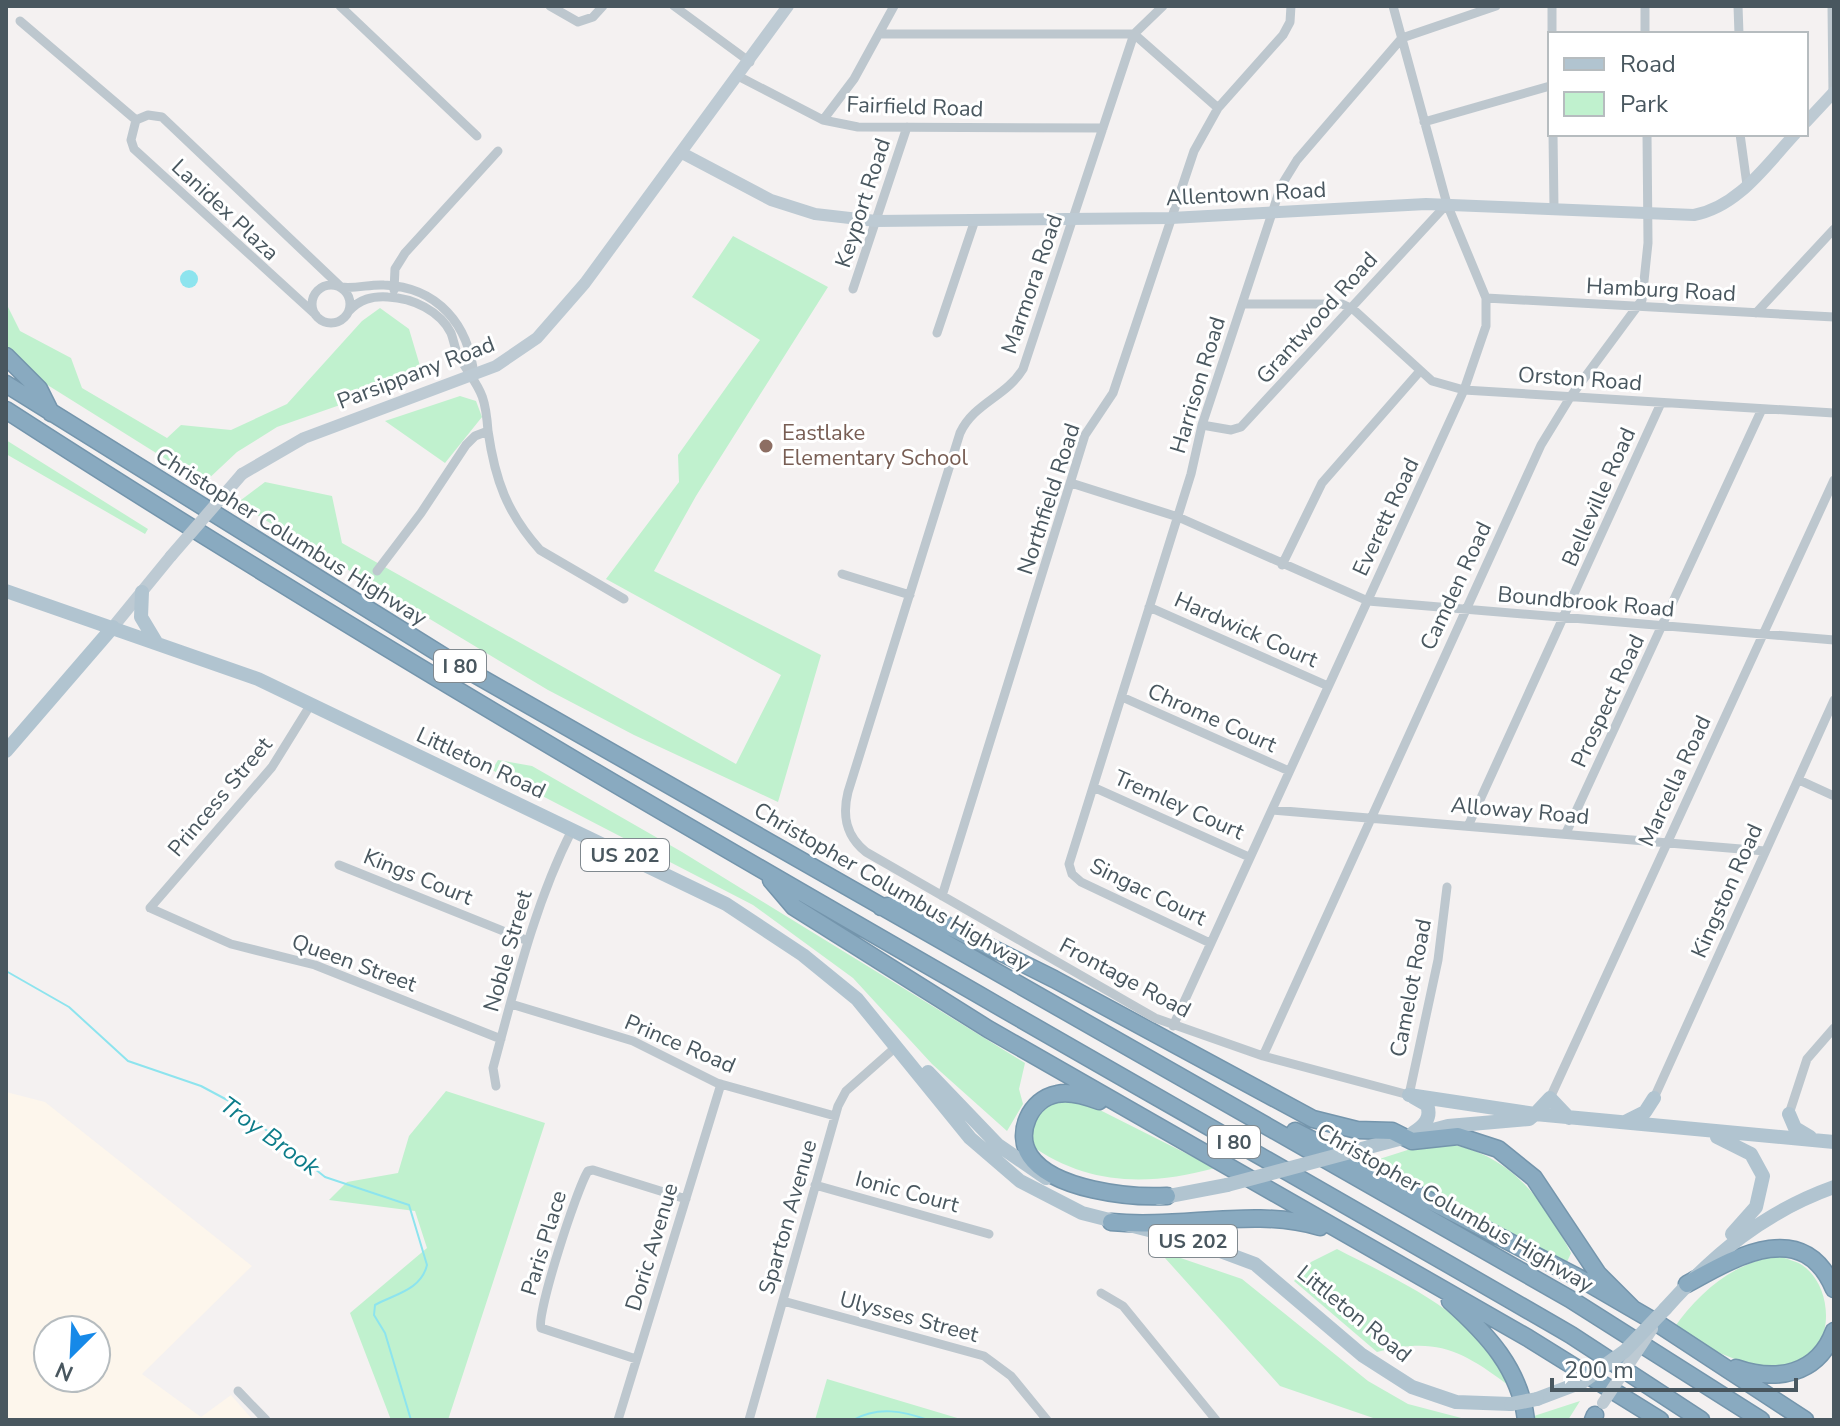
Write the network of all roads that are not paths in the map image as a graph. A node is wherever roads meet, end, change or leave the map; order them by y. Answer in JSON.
{"nodes":[{"id":1,"x":340,"y":6,"type":"edge"},
{"id":2,"x":550,"y":6,"type":"edge"},
{"id":3,"x":603,"y":6,"type":"edge"},
{"id":4,"x":674,"y":6,"type":"edge"},
{"id":5,"x":788,"y":6,"type":"edge"},
{"id":6,"x":894,"y":6,"type":"edge"},
{"id":7,"x":1163,"y":6,"type":"edge"},
{"id":8,"x":1291,"y":6,"type":"edge"},
{"id":9,"x":1393,"y":6,"type":"edge"},
{"id":10,"x":1496,"y":6,"type":"edge"},
{"id":11,"x":1552,"y":6,"type":"edge"},
{"id":12,"x":1645,"y":6,"type":"edge"},
{"id":13,"x":1738,"y":6,"type":"edge"},
{"id":14,"x":1832,"y":6,"type":"edge"},
{"id":15,"x":20,"y":21,"type":"dead end"},
{"id":16,"x":1552,"y":32,"type":"edge"},
{"id":17,"x":1645,"y":32,"type":"edge"},
{"id":18,"x":1739,"y":32,"type":"edge"},
{"id":19,"x":881,"y":34,"type":"junction"},
{"id":20,"x":1134,"y":34,"type":"junction"},
{"id":21,"x":1402,"y":38,"type":"junction"},
{"id":22,"x":750,"y":62,"type":"junction"},
{"id":23,"x":738,"y":76,"type":"junction"},
{"id":24,"x":1548,"y":87,"type":"edge"},
{"id":25,"x":1833,"y":93,"type":"edge"},
{"id":26,"x":1218,"y":108,"type":"junction"},
{"id":27,"x":136,"y":120,"type":"junction"},
{"id":28,"x":823,"y":120,"type":"junction"},
{"id":29,"x":1808,"y":120,"type":"edge"},
{"id":30,"x":1424,"y":122,"type":"junction"},
{"id":31,"x":907,"y":127,"type":"junction"},
{"id":32,"x":1103,"y":128,"type":"junction"},
{"id":33,"x":477,"y":136,"type":"dead end"},
{"id":34,"x":1553,"y":136,"type":"edge"},
{"id":35,"x":1647,"y":136,"type":"edge"},
{"id":36,"x":1740,"y":136,"type":"edge"},
{"id":37,"x":1793,"y":136,"type":"edge"},
{"id":38,"x":498,"y":151,"type":"dead end"},
{"id":39,"x":682,"y":153,"type":"junction"},
{"id":40,"x":1747,"y":185,"type":"junction"},
{"id":41,"x":1447,"y":204,"type":"junction"},
{"id":42,"x":1554,"y":208,"type":"junction"},
{"id":43,"x":1272,"y":213,"type":"junction"},
{"id":44,"x":1648,"y":214,"type":"junction"},
{"id":45,"x":1171,"y":218,"type":"junction"},
{"id":46,"x":975,"y":220,"type":"junction"},
{"id":47,"x":1073,"y":220,"type":"junction"},
{"id":48,"x":876,"y":221,"type":"junction"},
{"id":49,"x":1834,"y":229,"type":"edge"},
{"id":50,"x":394,"y":285,"type":"junction"},
{"id":51,"x":341,"y":287,"type":"junction"},
{"id":52,"x":853,"y":289,"type":"dead end"},
{"id":53,"x":394,"y":297,"type":"junction"},
{"id":54,"x":1486,"y":298,"type":"junction"},
{"id":55,"x":1242,"y":304,"type":"junction"},
{"id":56,"x":1638,"y":306,"type":"junction"},
{"id":57,"x":1353,"y":309,"type":"junction"},
{"id":58,"x":349,"y":311,"type":"junction"},
{"id":59,"x":1756,"y":313,"type":"junction"},
{"id":60,"x":316,"y":315,"type":"junction"},
{"id":61,"x":1834,"y":317,"type":"edge"},
{"id":62,"x":937,"y":333,"type":"dead end"},
{"id":63,"x":6,"y":356,"type":"edge"},
{"id":64,"x":1420,"y":371,"type":"junction"},
{"id":65,"x":474,"y":376,"type":"junction"},
{"id":66,"x":6,"y":384,"type":"edge"},
{"id":67,"x":1464,"y":390,"type":"junction"},
{"id":68,"x":1571,"y":396,"type":"junction"},
{"id":69,"x":1661,"y":403,"type":"junction"},
{"id":70,"x":1762,"y":409,"type":"junction"},
{"id":71,"x":6,"y":410,"type":"edge"},
{"id":72,"x":51,"y":413,"type":"junction"},
{"id":73,"x":1834,"y":413,"type":"edge"},
{"id":74,"x":1202,"y":425,"type":"junction"},
{"id":75,"x":488,"y":431,"type":"junction"},
{"id":76,"x":1834,"y":480,"type":"edge"},
{"id":77,"x":1071,"y":483,"type":"junction"},
{"id":78,"x":1178,"y":517,"type":"junction"},
{"id":79,"x":1282,"y":565,"type":"junction"},
{"id":80,"x":377,"y":571,"type":"dead end"},
{"id":81,"x":842,"y":574,"type":"dead end"},
{"id":82,"x":6,"y":591,"type":"edge"},
{"id":83,"x":142,"y":592,"type":"junction"},
{"id":84,"x":910,"y":595,"type":"junction"},
{"id":85,"x":624,"y":599,"type":"dead end"},
{"id":86,"x":1368,"y":601,"type":"junction"},
{"id":87,"x":1149,"y":607,"type":"junction"},
{"id":88,"x":1465,"y":611,"type":"junction"},
{"id":89,"x":1563,"y":619,"type":"junction"},
{"id":90,"x":113,"y":627,"type":"junction"},
{"id":91,"x":1662,"y":627,"type":"junction"},
{"id":92,"x":1763,"y":634,"type":"junction"},
{"id":93,"x":1834,"y":640,"type":"edge"},
{"id":94,"x":156,"y":642,"type":"junction"},
{"id":95,"x":1328,"y":686,"type":"junction"},
{"id":96,"x":1122,"y":697,"type":"junction"},
{"id":97,"x":1834,"y":700,"type":"edge"},
{"id":98,"x":311,"y":704,"type":"junction"},
{"id":99,"x":6,"y":751,"type":"edge"},
{"id":100,"x":1289,"y":771,"type":"junction"},
{"id":101,"x":1799,"y":780,"type":"junction"},
{"id":102,"x":1093,"y":787,"type":"junction"},
{"id":103,"x":1834,"y":796,"type":"edge"},
{"id":104,"x":1272,"y":810,"type":"junction"},
{"id":105,"x":1371,"y":817,"type":"junction"},
{"id":106,"x":1469,"y":824,"type":"junction"},
{"id":107,"x":572,"y":830,"type":"junction"},
{"id":108,"x":1566,"y":833,"type":"junction"},
{"id":109,"x":851,"y":837,"type":"joint"},
{"id":110,"x":1667,"y":842,"type":"junction"},
{"id":111,"x":1765,"y":851,"type":"junction"},
{"id":112,"x":1249,"y":857,"type":"junction"},
{"id":113,"x":339,"y":865,"type":"dead end"},
{"id":114,"x":762,"y":870,"type":"junction"},
{"id":115,"x":1072,"y":874,"type":"joint"},
{"id":116,"x":1447,"y":887,"type":"dead end"},
{"id":117,"x":942,"y":896,"type":"junction"},
{"id":118,"x":881,"y":907,"type":"junction"},
{"id":119,"x":150,"y":908,"type":"joint"},
{"id":120,"x":528,"y":941,"type":"junction"},
{"id":121,"x":1210,"y":943,"type":"junction"},
{"id":122,"x":511,"y":1004,"type":"junction"},
{"id":123,"x":1173,"y":1026,"type":"junction"},
{"id":124,"x":1834,"y":1028,"type":"edge"},
{"id":125,"x":501,"y":1039,"type":"junction"},
{"id":126,"x":897,"y":1046,"type":"junction"},
{"id":127,"x":1263,"y":1056,"type":"junction"},
{"id":128,"x":721,"y":1084,"type":"junction"},
{"id":129,"x":496,"y":1086,"type":"dead end"},
{"id":130,"x":1205,"y":1089,"type":"junction"},
{"id":131,"x":1409,"y":1095,"type":"junction"},
{"id":132,"x":1550,"y":1098,"type":"junction"},
{"id":133,"x":1654,"y":1098,"type":"junction"},
{"id":134,"x":1535,"y":1114,"type":"junction"},
{"id":135,"x":1789,"y":1114,"type":"junction"},
{"id":136,"x":835,"y":1116,"type":"junction"},
{"id":137,"x":1569,"y":1118,"type":"junction"},
{"id":138,"x":1623,"y":1123,"type":"junction"},
{"id":139,"x":1673,"y":1128,"type":"junction"},
{"id":140,"x":1700,"y":1131,"type":"junction"},
{"id":141,"x":1408,"y":1136,"type":"junction"},
{"id":142,"x":1758,"y":1136,"type":"junction"},
{"id":143,"x":1818,"y":1141,"type":"junction"},
{"id":144,"x":1834,"y":1142,"type":"edge"},
{"id":145,"x":1225,"y":1164,"type":"junction"},
{"id":146,"x":815,"y":1185,"type":"junction"},
{"id":147,"x":1834,"y":1187,"type":"edge"},
{"id":148,"x":1167,"y":1196,"type":"junction"},
{"id":149,"x":686,"y":1199,"type":"junction"},
{"id":150,"x":1111,"y":1222,"type":"junction"},
{"id":151,"x":989,"y":1234,"type":"dead end"},
{"id":152,"x":1348,"y":1235,"type":"junction"},
{"id":153,"x":1703,"y":1267,"type":"junction"},
{"id":154,"x":1425,"y":1279,"type":"junction"},
{"id":155,"x":1687,"y":1284,"type":"junction"},
{"id":156,"x":1834,"y":1289,"type":"edge"},
{"id":157,"x":1101,"y":1293,"type":"dead end"},
{"id":158,"x":783,"y":1301,"type":"junction"},
{"id":159,"x":1632,"y":1308,"type":"junction"},
{"id":160,"x":1665,"y":1309,"type":"junction"},
{"id":161,"x":1834,"y":1331,"type":"edge"},
{"id":162,"x":1694,"y":1346,"type":"junction"},
{"id":163,"x":636,"y":1359,"type":"junction"},
{"id":164,"x":238,"y":1391,"type":"dead end"},
{"id":165,"x":1627,"y":1399,"type":"junction"},
{"id":166,"x":1596,"y":1415,"type":"edge"},
{"id":167,"x":266,"y":1420,"type":"edge"},
{"id":168,"x":618,"y":1420,"type":"edge"},
{"id":169,"x":749,"y":1420,"type":"edge"},
{"id":170,"x":1047,"y":1420,"type":"edge"},
{"id":171,"x":1216,"y":1420,"type":"edge"},
{"id":172,"x":1526,"y":1420,"type":"edge"},
{"id":173,"x":1652,"y":1420,"type":"edge"},
{"id":174,"x":1660,"y":1420,"type":"edge"},
{"id":175,"x":1701,"y":1420,"type":"edge"},
{"id":176,"x":1761,"y":1420,"type":"edge"},
{"id":177,"x":1805,"y":1420,"type":"edge"}],
"edges":[{"from":1,"to":33,"type":"street"},
{"from":2,"to":3,"type":"street"},
{"from":4,"to":22,"type":"street"},
{"from":5,"to":22,"type":"street","name":"Parsippany Road"},
{"from":6,"to":19,"type":"street"},
{"from":7,"to":20,"type":"street","name":"Marmora Road"},
{"from":8,"to":26,"type":"street","name":"Northfield Road"},
{"from":9,"to":21,"type":"street","name":"Everett Road"},
{"from":10,"to":21,"type":"street"},
{"from":11,"to":16,"type":"street"},
{"from":12,"to":17,"type":"street"},
{"from":13,"to":18,"type":"street"},
{"from":14,"to":25,"type":"street"},
{"from":15,"to":27,"type":"street"},
{"from":19,"to":20,"type":"street"},
{"from":19,"to":28,"type":"street"},
{"from":20,"to":26,"type":"street"},
{"from":20,"to":32,"type":"street","name":"Marmora Road"},
{"from":21,"to":30,"type":"street","name":"Everett Road"},
{"from":21,"to":43,"type":"street","name":"Harrison Road"},
{"from":22,"to":23,"type":"street","name":"Parsippany Road"},
{"from":23,"to":28,"type":"street","name":"Fairfield Road"},
{"from":23,"to":39,"type":"street","name":"Parsippany Road"},
{"from":24,"to":30,"type":"street"},
{"from":25,"to":29,"type":"street"},
{"from":26,"to":45,"type":"street","name":"Northfield Road"},
{"from":27,"to":51,"type":"street","name":"Lanidex Plaza"},
{"from":27,"to":60,"type":"street","name":"Lanidex Plaza"},
{"from":28,"to":31,"type":"street","name":"Fairfield Road"},
{"from":30,"to":41,"type":"street","name":"Everett Road"},
{"from":31,"to":32,"type":"street","name":"Fairfield Road"},
{"from":31,"to":48,"type":"street","name":"Keyport Road"},
{"from":32,"to":47,"type":"street","name":"Marmora Road"},
{"from":34,"to":42,"type":"street"},
{"from":35,"to":44,"type":"street","name":"Camden Road"},
{"from":36,"to":40,"type":"street"},
{"from":37,"to":40,"type":"street","name":"Allentown Road"},
{"from":38,"to":50,"type":"street"},
{"from":39,"to":48,"type":"street","name":"Allentown Road"},
{"from":39,"to":65,"type":"street","name":"Parsippany Road"},
{"from":40,"to":44,"type":"street","name":"Allentown Road"},
{"from":41,"to":42,"type":"street","name":"Allentown Road"},
{"from":41,"to":43,"type":"street","name":"Allentown Road"},
{"from":41,"to":54,"type":"street","name":"Everett Road"},
{"from":41,"to":57,"type":"street","name":"Grantwood Road"},
{"from":42,"to":44,"type":"street","name":"Allentown Road"},
{"from":43,"to":45,"type":"street","name":"Allentown Road"},
{"from":43,"to":55,"type":"street","name":"Harrison Road"},
{"from":44,"to":56,"type":"street","name":"Camden Road"},
{"from":45,"to":47,"type":"street","name":"Allentown Road"},
{"from":45,"to":77,"type":"street","name":"Northfield Road"},
{"from":46,"to":47,"type":"street","name":"Allentown Road"},
{"from":46,"to":48,"type":"street","name":"Allentown Road"},
{"from":46,"to":62,"type":"street"},
{"from":47,"to":84,"type":"street","name":"Marmora Road"},
{"from":48,"to":52,"type":"street","name":"Keyport Road"},
{"from":49,"to":59,"type":"street"},
{"from":50,"to":51,"type":"street"},
{"from":50,"to":53,"type":"street"},
{"from":50,"to":65,"type":"street"},
{"from":51,"to":58,"type":"street","name":"Lanidex Plaza"},
{"from":51,"to":60,"type":"street"},
{"from":53,"to":58,"type":"street"},
{"from":53,"to":65,"type":"street"},
{"from":54,"to":56,"type":"street","name":"Hamburg Road"},
{"from":54,"to":67,"type":"street","name":"Everett Road"},
{"from":55,"to":57,"type":"street"},
{"from":55,"to":74,"type":"street","name":"Harrison Road"},
{"from":56,"to":59,"type":"street","name":"Hamburg Road"},
{"from":56,"to":68,"type":"street","name":"Camden Road"},
{"from":57,"to":64,"type":"street","name":"Orston Road"},
{"from":57,"to":74,"type":"street","name":"Grantwood Road"},
{"from":58,"to":60,"type":"street"},
{"from":59,"to":61,"type":"street","name":"Hamburg Road"},
{"from":63,"to":72,"type":"highway"},
{"from":64,"to":67,"type":"street","name":"Orston Road"},
{"from":64,"to":79,"type":"street"},
{"from":65,"to":75,"type":"street"},
{"from":65,"to":83,"type":"street","name":"Parsippany Road","bridge":true},
{"from":66,"to":72,"type":"highway","name":"Christopher Columbus Highway","number":"I 80"},
{"from":67,"to":68,"type":"street","name":"Orston Road"},
{"from":67,"to":86,"type":"street","name":"Everett Road"},
{"from":68,"to":69,"type":"street","name":"Orston Road"},
{"from":68,"to":88,"type":"street","name":"Camden Road"},
{"from":69,"to":70,"type":"street","name":"Orston Road"},
{"from":69,"to":89,"type":"street","name":"Belleville Road"},
{"from":70,"to":73,"type":"street","name":"Orston Road"},
{"from":70,"to":91,"type":"street","name":"Prospect Road"},
{"from":71,"to":114,"type":"highway","name":"Christopher Columbus Highway","number":"I 80"},
{"from":72,"to":118,"type":"highway","name":"Christopher Columbus Highway","number":"I 80"},
{"from":74,"to":78,"type":"street","name":"Harrison Road"},
{"from":75,"to":80,"type":"street"},
{"from":75,"to":85,"type":"street"},
{"from":76,"to":92,"type":"street","name":"Marcella Road"},
{"from":77,"to":78,"type":"street","name":"Boundbrook Road"},
{"from":77,"to":117,"type":"street","name":"Northfield Road"},
{"from":78,"to":79,"type":"street","name":"Boundbrook Road"},
{"from":78,"to":87,"type":"street","name":"Harrison Road"},
{"from":79,"to":86,"type":"street","name":"Boundbrook Road"},
{"from":81,"to":84,"type":"street"},
{"from":82,"to":90,"type":"main road","name":"Littleton Road"},
{"from":83,"to":90,"type":"street","name":"Parsippany Road"},
{"from":83,"to":94,"type":"main road"},
{"from":84,"to":109,"type":"street","name":"Marmora Road"},
{"from":86,"to":88,"type":"street","name":"Boundbrook Road"},
{"from":86,"to":95,"type":"street","name":"Everett Road"},
{"from":87,"to":95,"type":"street","name":"Hardwick Court"},
{"from":87,"to":96,"type":"street","name":"Harrison Road"},
{"from":88,"to":89,"type":"street","name":"Boundbrook Road"},
{"from":88,"to":105,"type":"street","name":"Camden Road"},
{"from":89,"to":91,"type":"street","name":"Boundbrook Road"},
{"from":89,"to":106,"type":"street","name":"Belleville Road"},
{"from":90,"to":94,"type":"main road","name":"Littleton Road","number":"US 202"},
{"from":90,"to":99,"type":"main road"},
{"from":91,"to":92,"type":"street","name":"Boundbrook Road"},
{"from":91,"to":108,"type":"street","name":"Prospect Road"},
{"from":92,"to":93,"type":"street","name":"Boundbrook Road"},
{"from":92,"to":110,"type":"street","name":"Marcella Road"},
{"from":94,"to":98,"type":"main road","name":"Littleton Road","number":"US 202"},
{"from":95,"to":100,"type":"street","name":"Everett Road"},
{"from":96,"to":100,"type":"street","name":"Chrome Court"},
{"from":96,"to":102,"type":"street","name":"Harrison Road"},
{"from":97,"to":101,"type":"street","name":"Kingston Road"},
{"from":98,"to":107,"type":"main road","name":"Littleton Road","number":"US 202"},
{"from":98,"to":119,"type":"street","name":"Princess Street"},
{"from":100,"to":104,"type":"street","name":"Everett Road"},
{"from":101,"to":103,"type":"street"},
{"from":101,"to":111,"type":"street","name":"Kingston Road"},
{"from":102,"to":112,"type":"street","name":"Tremley Court"},
{"from":102,"to":115,"type":"street","name":"Harrison Road"},
{"from":104,"to":105,"type":"street","name":"Alloway Road"},
{"from":104,"to":112,"type":"street","name":"Everett Road"},
{"from":105,"to":106,"type":"street","name":"Alloway Road"},
{"from":105,"to":127,"type":"street","name":"Camden Road"},
{"from":106,"to":108,"type":"street","name":"Alloway Road"},
{"from":107,"to":120,"type":"street","name":"Noble Street"},
{"from":107,"to":126,"type":"main road","name":"Littleton Road","number":"US 202"},
{"from":108,"to":110,"type":"street","name":"Alloway Road"},
{"from":109,"to":117,"type":"street","name":"Frontage Road"},
{"from":110,"to":111,"type":"street","name":"Alloway Road"},
{"from":110,"to":132,"type":"street","name":"Marcella Road"},
{"from":111,"to":133,"type":"street","name":"Kingston Road"},
{"from":112,"to":121,"type":"street","name":"Everett Road"},
{"from":113,"to":120,"type":"street","name":"Kings Court"},
{"from":114,"to":145,"type":"highway"},
{"from":114,"to":175,"type":"highway","name":"Christopher Columbus Highway","number":"I 80"},
{"from":115,"to":121,"type":"street","name":"Singac Court"},
{"from":116,"to":131,"type":"street","name":"Camelot Road"},
{"from":117,"to":123,"type":"street","name":"Frontage Road"},
{"from":118,"to":130,"type":"highway","name":"Christopher Columbus Highway","number":"I 80"},
{"from":118,"to":141,"type":"highway"},
{"from":119,"to":125,"type":"street","name":"Queen Street"},
{"from":120,"to":122,"type":"street","name":"Noble Street"},
{"from":121,"to":123,"type":"street","name":"Everett Road"},
{"from":122,"to":125,"type":"street","name":"Noble Street"},
{"from":122,"to":128,"type":"street","name":"Prince Road"},
{"from":123,"to":127,"type":"street","name":"Frontage Road"},
{"from":124,"to":135,"type":"street"},
{"from":125,"to":129,"type":"street","name":"Noble Street"},
{"from":126,"to":136,"type":"street","name":"Sparton Avenue"},
{"from":126,"to":148,"type":"main road","name":"Littleton Road","number":"US 202"},
{"from":126,"to":150,"type":"main road","name":"Littleton Road","number":"US 202"},
{"from":127,"to":131,"type":"street","name":"Frontage Road"},
{"from":128,"to":136,"type":"street","name":"Prince Road"},
{"from":128,"to":149,"type":"street","name":"Doric Avenue"},
{"from":130,"to":159,"type":"highway"},
{"from":130,"to":176,"type":"highway","name":"Christopher Columbus Highway","number":"I 80"},
{"from":131,"to":134,"type":"main road"},
{"from":131,"to":141,"type":"main road"},
{"from":132,"to":134,"type":"main road"},
{"from":132,"to":137,"type":"main road"},
{"from":133,"to":138,"type":"main road"},
{"from":133,"to":139,"type":"main road"},
{"from":134,"to":137,"type":"main road","name":"Littleton Road","number":"US 202"},
{"from":134,"to":141,"type":"main road","name":"Littleton Road","number":"US 202"},
{"from":135,"to":142,"type":"main road"},
{"from":135,"to":143,"type":"main road"},
{"from":136,"to":146,"type":"street","name":"Sparton Avenue"},
{"from":137,"to":138,"type":"main road","name":"Littleton Road","number":"US 202"},
{"from":138,"to":139,"type":"main road","name":"Littleton Road","number":"US 202"},
{"from":139,"to":140,"type":"main road","name":"Littleton Road","number":"US 202"},
{"from":140,"to":142,"type":"main road","name":"Littleton Road","number":"US 202"},
{"from":140,"to":153,"type":"main road"},
{"from":141,"to":148,"type":"main road","name":"Littleton Road","number":"US 202","bridge":true},
{"from":141,"to":159,"type":"highway"},
{"from":142,"to":143,"type":"main road","name":"Littleton Road","number":"US 202"},
{"from":143,"to":144,"type":"main road","name":"Littleton Road","number":"US 202"},
{"from":145,"to":148,"type":"highway"},
{"from":145,"to":152,"type":"highway"},
{"from":146,"to":151,"type":"street","name":"Ionic Court"},
{"from":146,"to":158,"type":"street","name":"Sparton Avenue"},
{"from":147,"to":153,"type":"main road","name":"Littleton Road","number":"US 202"},
{"from":149,"to":163,"type":"street","name":"Doric Avenue"},
{"from":149,"to":163,"type":"street","name":"Paris Place"},
{"from":150,"to":152,"type":"highway"},
{"from":150,"to":160,"type":"main road","name":"Littleton Road","number":"US 202","bridge":true},
{"from":152,"to":154,"type":"highway"},
{"from":153,"to":155,"type":"main road","name":"Littleton Road","number":"US 202"},
{"from":154,"to":165,"type":"highway"},
{"from":154,"to":172,"type":"highway"},
{"from":155,"to":156,"type":"highway"},
{"from":155,"to":160,"type":"main road","name":"Littleton Road","number":"US 202"},
{"from":157,"to":171,"type":"street"},
{"from":158,"to":169,"type":"street","name":"Sparton Avenue"},
{"from":158,"to":170,"type":"street","name":"Ulysses Street"},
{"from":159,"to":162,"type":"highway"},
{"from":160,"to":166,"type":"street","bridge":true},
{"from":161,"to":162,"type":"highway"},
{"from":162,"to":177,"type":"highway"},
{"from":163,"to":168,"type":"street","name":"Doric Avenue"},
{"from":164,"to":167,"type":"street"},
{"from":165,"to":173,"type":"highway"},
{"from":165,"to":174,"type":"highway"}]}
